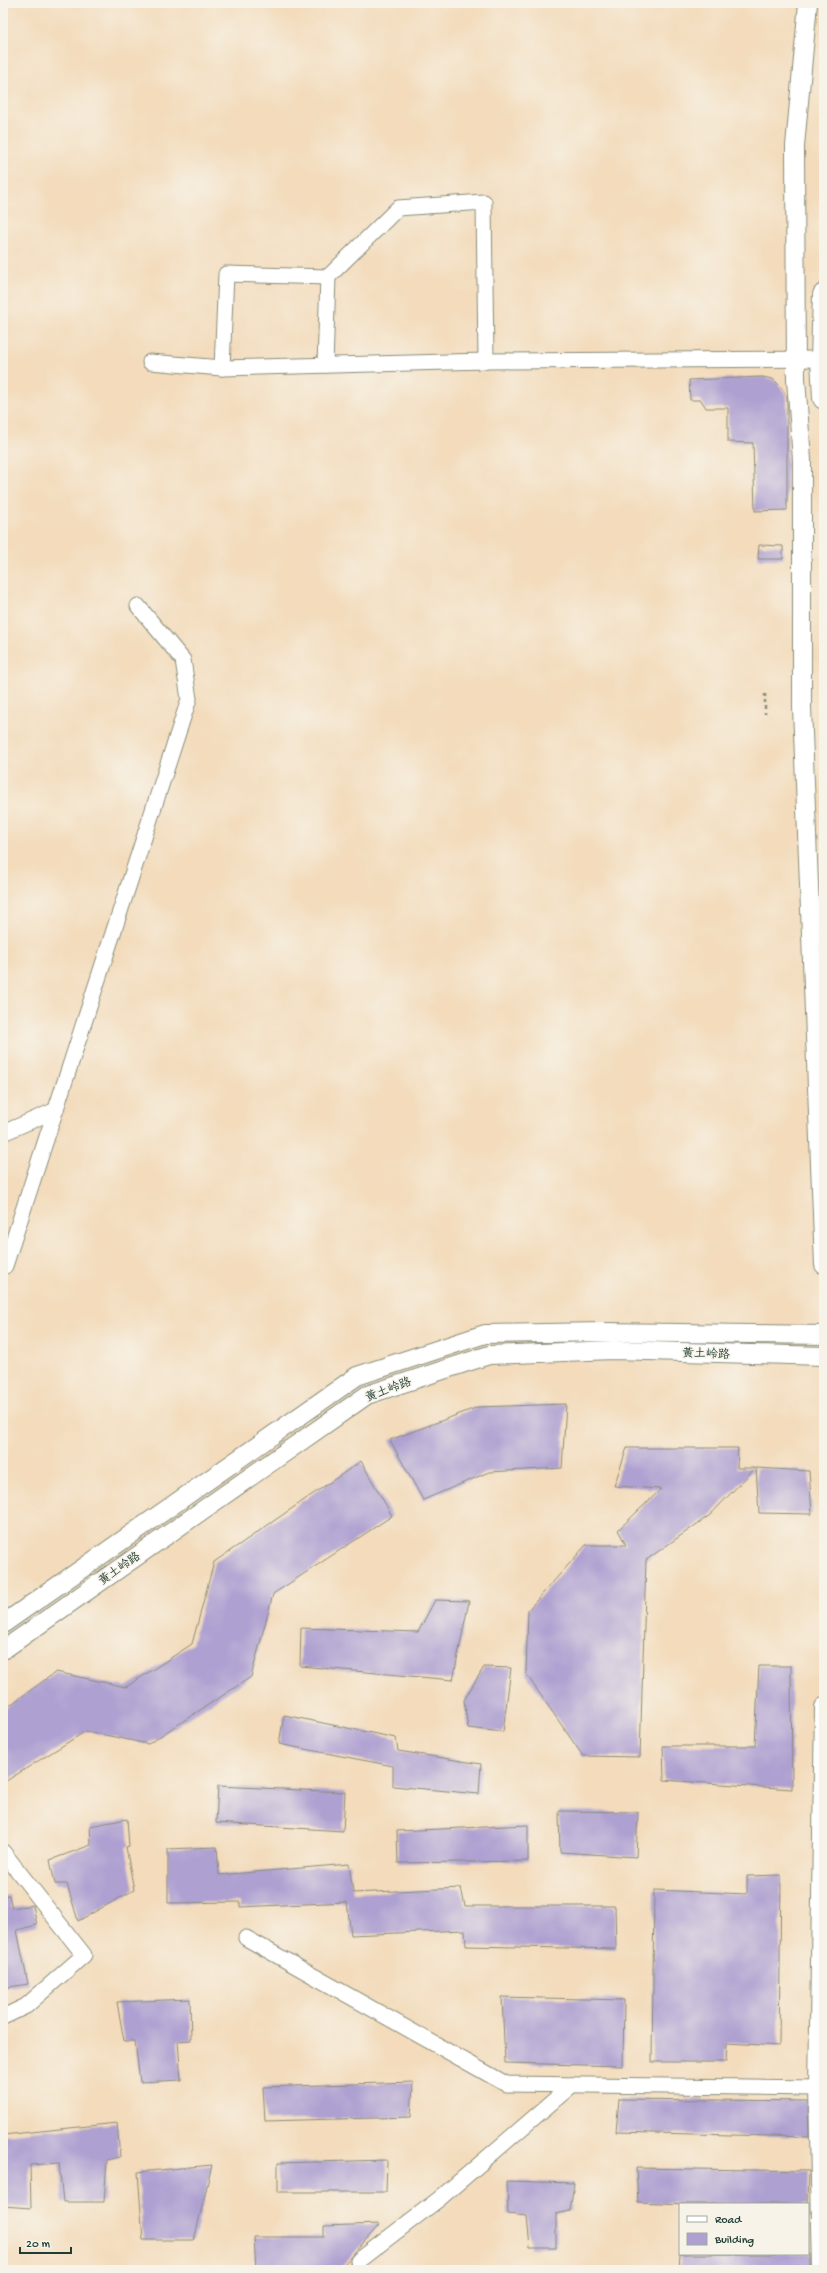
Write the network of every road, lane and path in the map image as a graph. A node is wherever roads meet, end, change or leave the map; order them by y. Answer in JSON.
{"nodes":[{"id":1,"x":808,"y":3,"type":"edge"},
{"id":2,"x":328,"y":276,"type":"junction"},
{"id":3,"x":824,"y":295,"type":"edge"},
{"id":4,"x":823,"y":356,"type":"edge"},
{"id":5,"x":796,"y":359,"type":"junction"},
{"id":6,"x":486,"y":361,"type":"junction"},
{"id":7,"x":150,"y":362,"type":"dead end"},
{"id":8,"x":325,"y":365,"type":"junction"},
{"id":9,"x":222,"y":368,"type":"junction"},
{"id":10,"x":824,"y":398,"type":"edge"},
{"id":11,"x":138,"y":606,"type":"dead end"},
{"id":12,"x":765,"y":694,"type":"dead end"},
{"id":13,"x":765,"y":714,"type":"dead end"},
{"id":14,"x":56,"y":1110,"type":"junction"},
{"id":15,"x":3,"y":1133,"type":"edge"},
{"id":16,"x":3,"y":1262,"type":"edge"},
{"id":17,"x":824,"y":1265,"type":"edge"},
{"id":18,"x":824,"y":1336,"type":"edge"},
{"id":19,"x":824,"y":1356,"type":"edge"},
{"id":20,"x":3,"y":1624,"type":"edge"},
{"id":21,"x":3,"y":1650,"type":"edge"},
{"id":22,"x":824,"y":1707,"type":"edge"},
{"id":23,"x":3,"y":1852,"type":"edge"},
{"id":24,"x":246,"y":1938,"type":"dead end"},
{"id":25,"x":3,"y":2017,"type":"edge"},
{"id":26,"x":572,"y":2085,"type":"junction"},
{"id":27,"x":818,"y":2088,"type":"junction"},
{"id":28,"x":358,"y":2261,"type":"dead end"},
{"id":29,"x":822,"y":2270,"type":"edge"}],
"edges":[{"from":1,"to":5,"type":"street"},
{"from":2,"to":6,"type":"street"},
{"from":2,"to":8,"type":"street"},
{"from":2,"to":9,"type":"street"},
{"from":3,"to":4,"type":"main road"},
{"from":4,"to":5,"type":"street"},
{"from":4,"to":10,"type":"main road"},
{"from":5,"to":6,"type":"street"},
{"from":5,"to":17,"type":"street"},
{"from":6,"to":8,"type":"street"},
{"from":7,"to":9,"type":"street"},
{"from":8,"to":9,"type":"street"},
{"from":11,"to":14,"type":"street"},
{"from":12,"to":13,"type":"path"},
{"from":14,"to":15,"type":"street"},
{"from":14,"to":16,"type":"street"},
{"from":18,"to":20,"type":"street","name":"黄土岭路"},
{"from":19,"to":21,"type":"street","name":"黄土岭路"},
{"from":22,"to":27,"type":"street"},
{"from":23,"to":25,"type":"street"},
{"from":24,"to":26,"type":"street"},
{"from":26,"to":27,"type":"street"},
{"from":26,"to":28,"type":"street"},
{"from":27,"to":29,"type":"street"}]}
